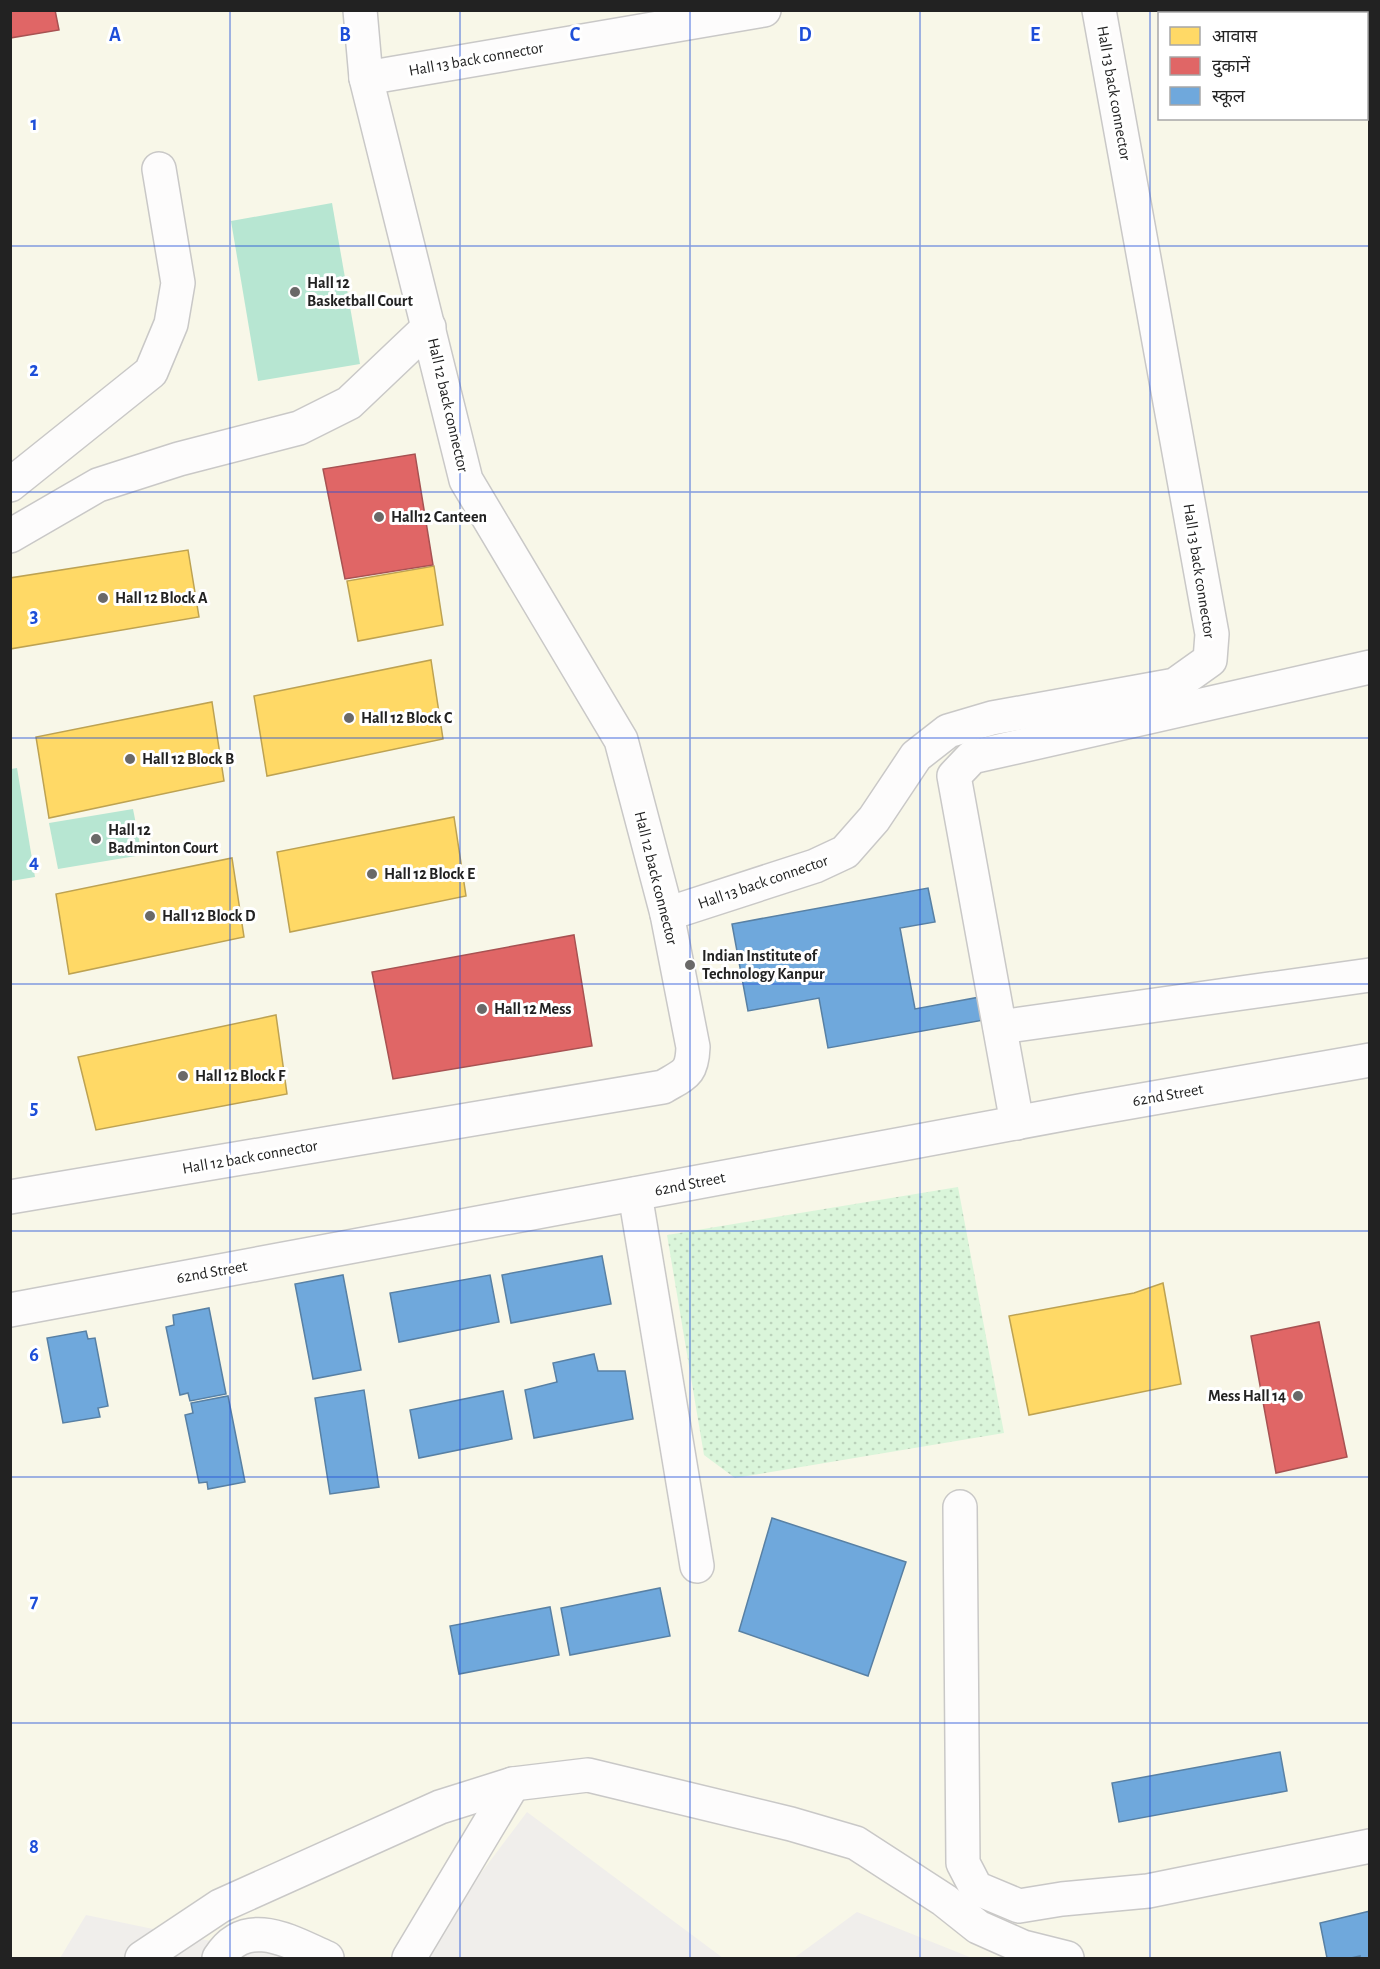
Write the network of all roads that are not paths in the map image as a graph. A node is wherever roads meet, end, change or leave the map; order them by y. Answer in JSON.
{"nodes":[{"id":1,"x":360,"y":10,"type":"edge"},
{"id":2,"x":764,"y":10,"type":"edge"},
{"id":3,"x":1100,"y":10,"type":"edge"},
{"id":4,"x":366,"y":78,"type":"junction"},
{"id":5,"x":159,"y":169,"type":"dead end"},
{"id":6,"x":429,"y":327,"type":"junction"},
{"id":7,"x":10,"y":485,"type":"edge"},
{"id":8,"x":10,"y":536,"type":"edge"},
{"id":9,"x":1370,"y":667,"type":"edge"},
{"id":10,"x":667,"y":914,"type":"junction"},
{"id":11,"x":1370,"y":975,"type":"edge"},
{"id":12,"x":1000,"y":1027,"type":"junction"},
{"id":13,"x":1370,"y":1060,"type":"edge"},
{"id":14,"x":1017,"y":1123,"type":"junction"},
{"id":15,"x":634,"y":1194,"type":"junction"},
{"id":16,"x":10,"y":1197,"type":"edge"},
{"id":17,"x":10,"y":1310,"type":"edge"},
{"id":18,"x":960,"y":1507,"type":"dead end"},
{"id":19,"x":697,"y":1566,"type":"dead end"},
{"id":20,"x":513,"y":1784,"type":"junction"},
{"id":21,"x":1370,"y":1846,"type":"edge"},
{"id":22,"x":142,"y":1959,"type":"edge"},
{"id":23,"x":219,"y":1959,"type":"edge"},
{"id":24,"x":327,"y":1959,"type":"edge"},
{"id":25,"x":409,"y":1959,"type":"edge"},
{"id":26,"x":1067,"y":1959,"type":"edge"}],
"edges":[{"from":1,"to":4,"type":"street","name":"Hall 12 back connector"},
{"from":2,"to":4,"type":"street","name":"Hall 13 back connector"},
{"from":3,"to":10,"type":"street","name":"Hall 13 back connector"},
{"from":4,"to":6,"type":"street","name":"Hall 12 back connector"},
{"from":5,"to":7,"type":"street"},
{"from":6,"to":8,"type":"street","name":"Hall 12 back connector"},
{"from":6,"to":10,"type":"street","name":"Hall 12 back connector"},
{"from":9,"to":12,"type":"street"},
{"from":10,"to":16,"type":"street","name":"Hall 12 back connector"},
{"from":11,"to":12,"type":"street"},
{"from":12,"to":14,"type":"street"},
{"from":13,"to":14,"type":"street","name":"62nd Street"},
{"from":14,"to":15,"type":"street","name":"62nd Street"},
{"from":15,"to":17,"type":"street","name":"62nd Street"},
{"from":15,"to":19,"type":"street"},
{"from":18,"to":21,"type":"street"},
{"from":20,"to":22,"type":"street"},
{"from":20,"to":25,"type":"street"},
{"from":20,"to":26,"type":"street"},
{"from":23,"to":24,"type":"street"}]}
